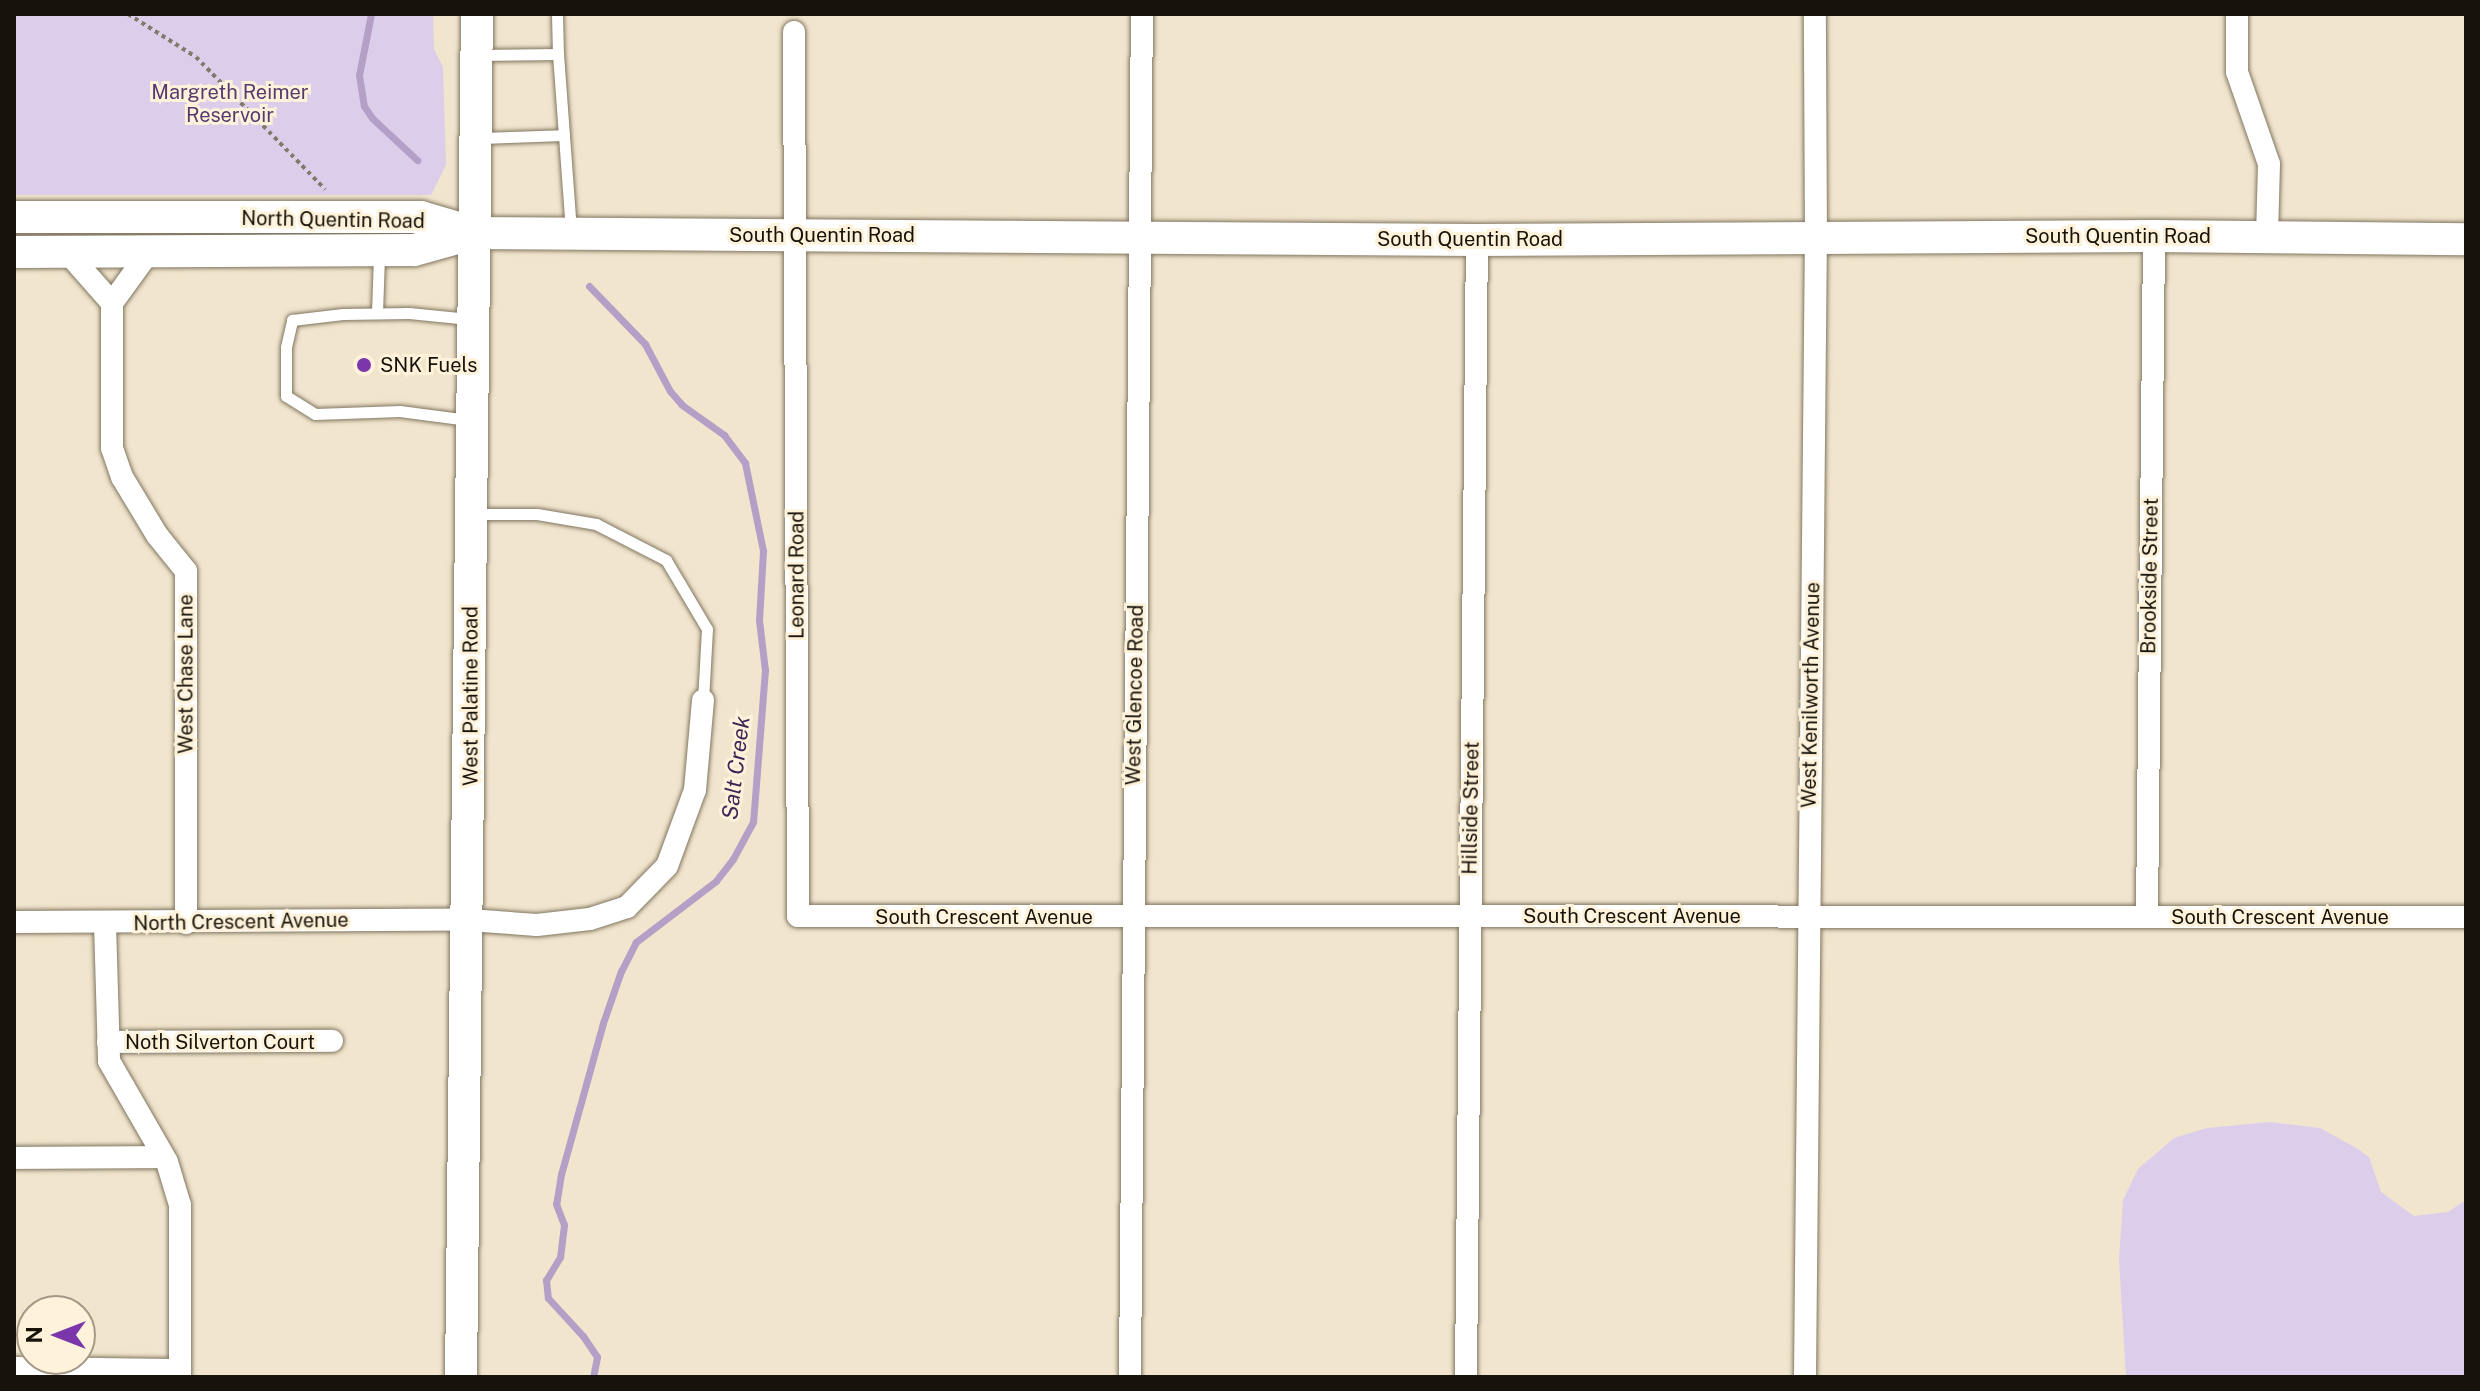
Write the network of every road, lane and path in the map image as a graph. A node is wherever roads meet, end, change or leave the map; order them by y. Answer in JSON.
{"nodes":[{"id":1,"x":128,"y":14,"type":"edge"},
{"id":2,"x":477,"y":14,"type":"edge"},
{"id":3,"x":557,"y":14,"type":"edge"},
{"id":4,"x":1142,"y":14,"type":"edge"},
{"id":5,"x":1815,"y":14,"type":"edge"},
{"id":6,"x":2237,"y":14,"type":"edge"},
{"id":7,"x":794,"y":32,"type":"dead end"},
{"id":8,"x":558,"y":54,"type":"junction"},
{"id":9,"x":477,"y":55,"type":"junction"},
{"id":10,"x":564,"y":135,"type":"junction"},
{"id":11,"x":475,"y":138,"type":"junction"},
{"id":12,"x":327,"y":191,"type":"dead end"},
{"id":13,"x":14,"y":217,"type":"edge"},
{"id":14,"x":475,"y":233,"type":"junction"},
{"id":15,"x":571,"y":233,"type":"junction"},
{"id":16,"x":796,"y":235,"type":"junction"},
{"id":17,"x":2154,"y":236,"type":"junction"},
{"id":18,"x":1140,"y":237,"type":"junction"},
{"id":19,"x":1816,"y":237,"type":"junction"},
{"id":20,"x":2267,"y":237,"type":"junction"},
{"id":21,"x":2466,"y":239,"type":"edge"},
{"id":22,"x":1477,"y":240,"type":"junction"},
{"id":23,"x":379,"y":250,"type":"junction"},
{"id":24,"x":14,"y":252,"type":"edge"},
{"id":25,"x":149,"y":252,"type":"junction"},
{"id":26,"x":68,"y":253,"type":"junction"},
{"id":27,"x":112,"y":303,"type":"junction"},
{"id":28,"x":377,"y":313,"type":"junction"},
{"id":29,"x":474,"y":319,"type":"junction"},
{"id":30,"x":473,"y":421,"type":"junction"},
{"id":31,"x":472,"y":514,"type":"junction"},
{"id":32,"x":703,"y":700,"type":"joint"},
{"id":33,"x":1809,"y":915,"type":"junction"},
{"id":34,"x":798,"y":916,"type":"joint"},
{"id":35,"x":1470,"y":916,"type":"junction"},
{"id":36,"x":2147,"y":917,"type":"junction"},
{"id":37,"x":2466,"y":917,"type":"edge"},
{"id":38,"x":1133,"y":918,"type":"junction"},
{"id":39,"x":469,"y":920,"type":"junction"},
{"id":40,"x":14,"y":922,"type":"edge"},
{"id":41,"x":186,"y":923,"type":"junction"},
{"id":42,"x":105,"y":924,"type":"junction"},
{"id":43,"x":332,"y":1041,"type":"dead end"},
{"id":44,"x":108,"y":1042,"type":"junction"},
{"id":45,"x":163,"y":1157,"type":"junction"},
{"id":46,"x":14,"y":1158,"type":"edge"},
{"id":47,"x":14,"y":1368,"type":"edge"},
{"id":48,"x":180,"y":1374,"type":"edge"},
{"id":49,"x":461,"y":1377,"type":"edge"},
{"id":50,"x":1130,"y":1377,"type":"edge"},
{"id":51,"x":1466,"y":1377,"type":"edge"},
{"id":52,"x":1805,"y":1377,"type":"edge"}],
"edges":[{"from":1,"to":12,"type":"path"},
{"from":2,"to":9,"type":"main road","name":"West Palatine Road"},
{"from":3,"to":8,"type":"lane"},
{"from":4,"to":18,"type":"street","name":"West Glencoe Road"},
{"from":5,"to":19,"type":"street","name":"West Kenilworth Avenue"},
{"from":6,"to":20,"type":"street"},
{"from":7,"to":16,"type":"street","name":"Leonard Road"},
{"from":8,"to":9,"type":"lane"},
{"from":8,"to":10,"type":"lane"},
{"from":9,"to":11,"type":"main road","name":"West Palatine Road"},
{"from":10,"to":11,"type":"lane"},
{"from":10,"to":15,"type":"lane"},
{"from":11,"to":14,"type":"main road","name":"West Palatine Road"},
{"from":13,"to":14,"type":"main road","name":"North Quentin Road"},
{"from":14,"to":15,"type":"main road","name":"South Quentin Road"},
{"from":14,"to":23,"type":"main road","name":"North Quentin Road"},
{"from":14,"to":29,"type":"main road","name":"West Palatine Road"},
{"from":15,"to":16,"type":"main road","name":"South Quentin Road"},
{"from":16,"to":18,"type":"main road","name":"South Quentin Road"},
{"from":16,"to":34,"type":"street","name":"Leonard Road"},
{"from":17,"to":19,"type":"main road","name":"South Quentin Road"},
{"from":17,"to":20,"type":"main road","name":"South Quentin Road"},
{"from":17,"to":36,"type":"street","name":"Brookside Street"},
{"from":18,"to":22,"type":"main road","name":"South Quentin Road"},
{"from":18,"to":38,"type":"street","name":"West Glencoe Road"},
{"from":19,"to":22,"type":"main road","name":"South Quentin Road"},
{"from":19,"to":33,"type":"street","name":"West Kenilworth Avenue"},
{"from":20,"to":21,"type":"main road","name":"South Quentin Road"},
{"from":22,"to":35,"type":"street","name":"Hillside Street"},
{"from":23,"to":25,"type":"main road","name":"North Quentin Road"},
{"from":23,"to":28,"type":"lane"},
{"from":24,"to":26,"type":"main road","name":"North Quentin Road"},
{"from":25,"to":26,"type":"main road","name":"North Quentin Road"},
{"from":25,"to":27,"type":"street"},
{"from":26,"to":27,"type":"street"},
{"from":27,"to":41,"type":"street","name":"West Chase Lane"},
{"from":28,"to":29,"type":"lane"},
{"from":28,"to":30,"type":"lane"},
{"from":29,"to":30,"type":"main road","name":"West Palatine Road"},
{"from":30,"to":31,"type":"main road","name":"West Palatine Road"},
{"from":31,"to":32,"type":"lane"},
{"from":31,"to":39,"type":"main road","name":"West Palatine Road"},
{"from":32,"to":39,"type":"street","name":"North Crescent Avenue"},
{"from":33,"to":35,"type":"street","name":"South Crescent Avenue"},
{"from":33,"to":36,"type":"street","name":"South Crescent Avenue"},
{"from":33,"to":52,"type":"street","name":"West Kenilworth Avenue"},
{"from":34,"to":38,"type":"street","name":"South Crescent Avenue"},
{"from":35,"to":38,"type":"street","name":"South Crescent Avenue"},
{"from":35,"to":51,"type":"street","name":"Hillside Street"},
{"from":36,"to":37,"type":"street","name":"South Crescent Avenue"},
{"from":38,"to":50,"type":"street","name":"West Glencoe Road"},
{"from":39,"to":41,"type":"street","name":"North Crescent Avenue"},
{"from":39,"to":49,"type":"main road","name":"West Palatine Road"},
{"from":40,"to":42,"type":"street","name":"North Crescent Avenue"},
{"from":41,"to":42,"type":"street","name":"North Crescent Avenue"},
{"from":42,"to":44,"type":"street"},
{"from":43,"to":44,"type":"street","name":"Noth Silverton Court"},
{"from":44,"to":45,"type":"street"},
{"from":45,"to":46,"type":"street"},
{"from":45,"to":48,"type":"street"},
{"from":47,"to":48,"type":"street"}]}
